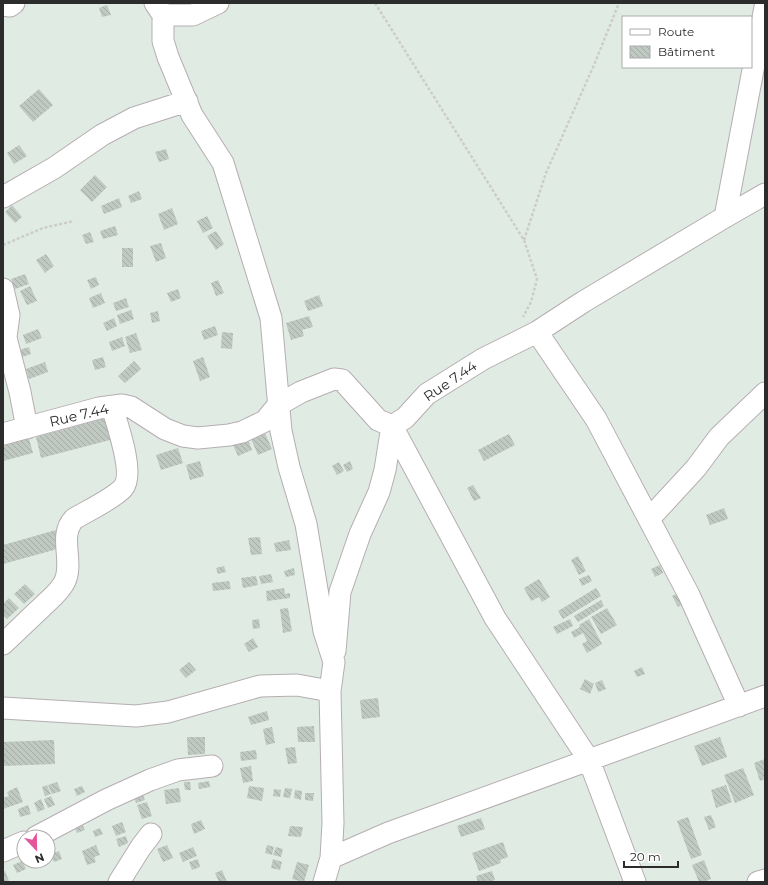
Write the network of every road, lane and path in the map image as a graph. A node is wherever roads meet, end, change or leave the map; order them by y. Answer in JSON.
{"nodes":[{"id":1,"x":218,"y":3,"type":"edge"},
{"id":2,"x":375,"y":3,"type":"edge"},
{"id":3,"x":619,"y":3,"type":"edge"},
{"id":4,"x":765,"y":7,"type":"edge"},
{"id":5,"x":159,"y":9,"type":"edge"},
{"id":6,"x":187,"y":101,"type":"junction"},
{"id":7,"x":765,"y":194,"type":"edge"},
{"id":8,"x":3,"y":197,"type":"edge"},
{"id":9,"x":725,"y":217,"type":"junction"},
{"id":10,"x":74,"y":221,"type":"dead end"},
{"id":11,"x":524,"y":240,"type":"junction"},
{"id":12,"x":3,"y":245,"type":"edge"},
{"id":13,"x":3,"y":289,"type":"edge"},
{"id":14,"x":537,"y":332,"type":"junction"},
{"id":15,"x":509,"y":346,"type":"junction"},
{"id":16,"x":765,"y":393,"type":"edge"},
{"id":17,"x":278,"y":405,"type":"junction"},
{"id":18,"x":112,"y":407,"type":"junction"},
{"id":19,"x":392,"y":426,"type":"junction"},
{"id":20,"x":27,"y":428,"type":"junction"},
{"id":21,"x":3,"y":434,"type":"edge"},
{"id":22,"x":649,"y":519,"type":"junction"},
{"id":23,"x":3,"y":644,"type":"edge"},
{"id":24,"x":334,"y":662,"type":"junction"},
{"id":25,"x":330,"y":690,"type":"junction"},
{"id":26,"x":765,"y":696,"type":"edge"},
{"id":27,"x":739,"y":706,"type":"junction"},
{"id":28,"x":3,"y":708,"type":"edge"},
{"id":29,"x":589,"y":760,"type":"junction"},
{"id":30,"x":212,"y":766,"type":"dead end"},
{"id":31,"x":51,"y":829,"type":"edge"},
{"id":32,"x":151,"y":834,"type":"dead end"},
{"id":33,"x":16,"y":845,"type":"edge"},
{"id":34,"x":3,"y":850,"type":"edge"},
{"id":35,"x":331,"y":858,"type":"junction"},
{"id":36,"x":765,"y":880,"type":"edge"},
{"id":37,"x":119,"y":882,"type":"edge"},
{"id":38,"x":324,"y":882,"type":"edge"},
{"id":39,"x":635,"y":882,"type":"edge"},
{"id":40,"x":758,"y":882,"type":"edge"}],
"edges":[{"from":1,"to":5,"type":"street"},
{"from":2,"to":11,"type":"path"},
{"from":3,"to":11,"type":"path"},
{"from":4,"to":9,"type":"street"},
{"from":5,"to":6,"type":"street"},
{"from":6,"to":8,"type":"street"},
{"from":6,"to":17,"type":"street"},
{"from":7,"to":9,"type":"street","name":"Rue 7.44"},
{"from":9,"to":14,"type":"street","name":"Rue 7.44"},
{"from":10,"to":12,"type":"path"},
{"from":11,"to":15,"type":"path"},
{"from":13,"to":20,"type":"street"},
{"from":14,"to":15,"type":"street","name":"Rue 7.44"},
{"from":14,"to":22,"type":"street"},
{"from":15,"to":19,"type":"street","name":"Rue 7.44"},
{"from":16,"to":22,"type":"street"},
{"from":17,"to":18,"type":"street","name":"Rue 7.44"},
{"from":17,"to":19,"type":"street","name":"Rue 7.44"},
{"from":17,"to":24,"type":"street"},
{"from":18,"to":20,"type":"street","name":"Rue 7.44"},
{"from":18,"to":23,"type":"street"},
{"from":19,"to":24,"type":"street"},
{"from":19,"to":29,"type":"street"},
{"from":20,"to":21,"type":"street","name":"Rue 7.44"},
{"from":22,"to":27,"type":"street"},
{"from":24,"to":25,"type":"street"},
{"from":25,"to":28,"type":"street"},
{"from":25,"to":35,"type":"street"},
{"from":26,"to":27,"type":"street"},
{"from":27,"to":29,"type":"street"},
{"from":29,"to":35,"type":"street"},
{"from":29,"to":39,"type":"street"},
{"from":30,"to":31,"type":"street"},
{"from":32,"to":37,"type":"street"},
{"from":33,"to":34,"type":"street"},
{"from":35,"to":38,"type":"street"},
{"from":36,"to":40,"type":"street"}]}
